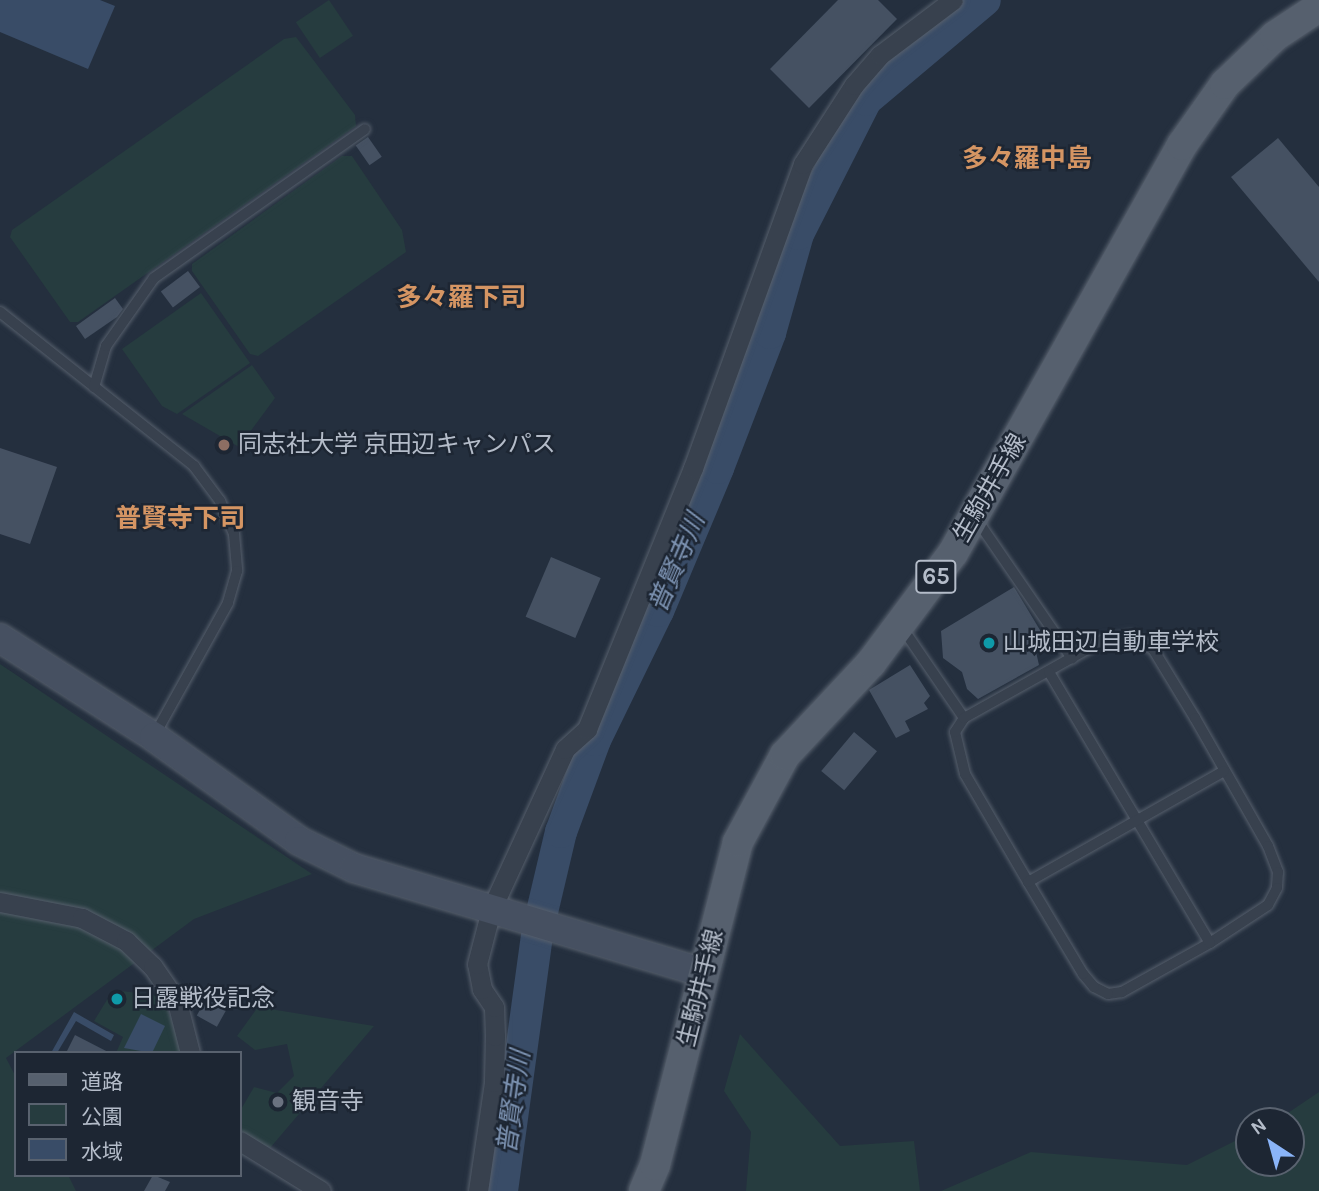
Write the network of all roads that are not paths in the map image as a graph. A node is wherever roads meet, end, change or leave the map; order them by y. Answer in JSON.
{"nodes":[{"id":1,"x":953,"y":0,"type":"edge"},
{"id":2,"x":1319,"y":7,"type":"edge"},
{"id":3,"x":365,"y":129,"type":"dead end"},
{"id":4,"x":0,"y":312,"type":"edge"},
{"id":5,"x":94,"y":387,"type":"junction"},
{"id":6,"x":975,"y":516,"type":"junction"},
{"id":7,"x":901,"y":626,"type":"junction"},
{"id":8,"x":0,"y":638,"type":"edge"},
{"id":9,"x":1072,"y":658,"type":"junction"},
{"id":10,"x":1049,"y":672,"type":"junction"},
{"id":11,"x":964,"y":718,"type":"junction"},
{"id":12,"x":154,"y":737,"type":"junction"},
{"id":13,"x":1224,"y":771,"type":"junction"},
{"id":14,"x":1136,"y":819,"type":"junction"},
{"id":15,"x":1028,"y":882,"type":"junction"},
{"id":16,"x":0,"y":902,"type":"edge"},
{"id":17,"x":497,"y":912,"type":"junction"},
{"id":18,"x":1209,"y":943,"type":"junction"},
{"id":19,"x":705,"y":973,"type":"junction"},
{"id":20,"x":189,"y":1051,"type":"edge"},
{"id":21,"x":242,"y":1142,"type":"edge"},
{"id":22,"x":321,"y":1191,"type":"edge"},
{"id":23,"x":478,"y":1191,"type":"edge"},
{"id":24,"x":644,"y":1191,"type":"edge"}],
"edges":[{"from":1,"to":17,"type":"street"},
{"from":2,"to":6,"type":"main road","name":"生駒井手線","number":"65"},
{"from":3,"to":5,"type":"lane"},
{"from":4,"to":5,"type":"lane"},
{"from":5,"to":12,"type":"lane"},
{"from":6,"to":7,"type":"main road","name":"生駒井手線","number":"65"},
{"from":6,"to":9,"type":"lane"},
{"from":7,"to":11,"type":"lane"},
{"from":7,"to":19,"type":"main road","name":"生駒井手線","number":"65"},
{"from":8,"to":12,"type":"street"},
{"from":9,"to":10,"type":"lane"},
{"from":9,"to":13,"type":"lane"},
{"from":10,"to":11,"type":"lane"},
{"from":10,"to":14,"type":"lane"},
{"from":11,"to":15,"type":"lane"},
{"from":12,"to":17,"type":"street"},
{"from":13,"to":14,"type":"lane"},
{"from":13,"to":18,"type":"lane"},
{"from":14,"to":15,"type":"lane"},
{"from":14,"to":18,"type":"lane"},
{"from":15,"to":18,"type":"lane"},
{"from":16,"to":20,"type":"street"},
{"from":17,"to":19,"type":"street"},
{"from":17,"to":23,"type":"street"},
{"from":19,"to":24,"type":"main road","name":"生駒井手線","number":"65"},
{"from":21,"to":22,"type":"street"}]}
